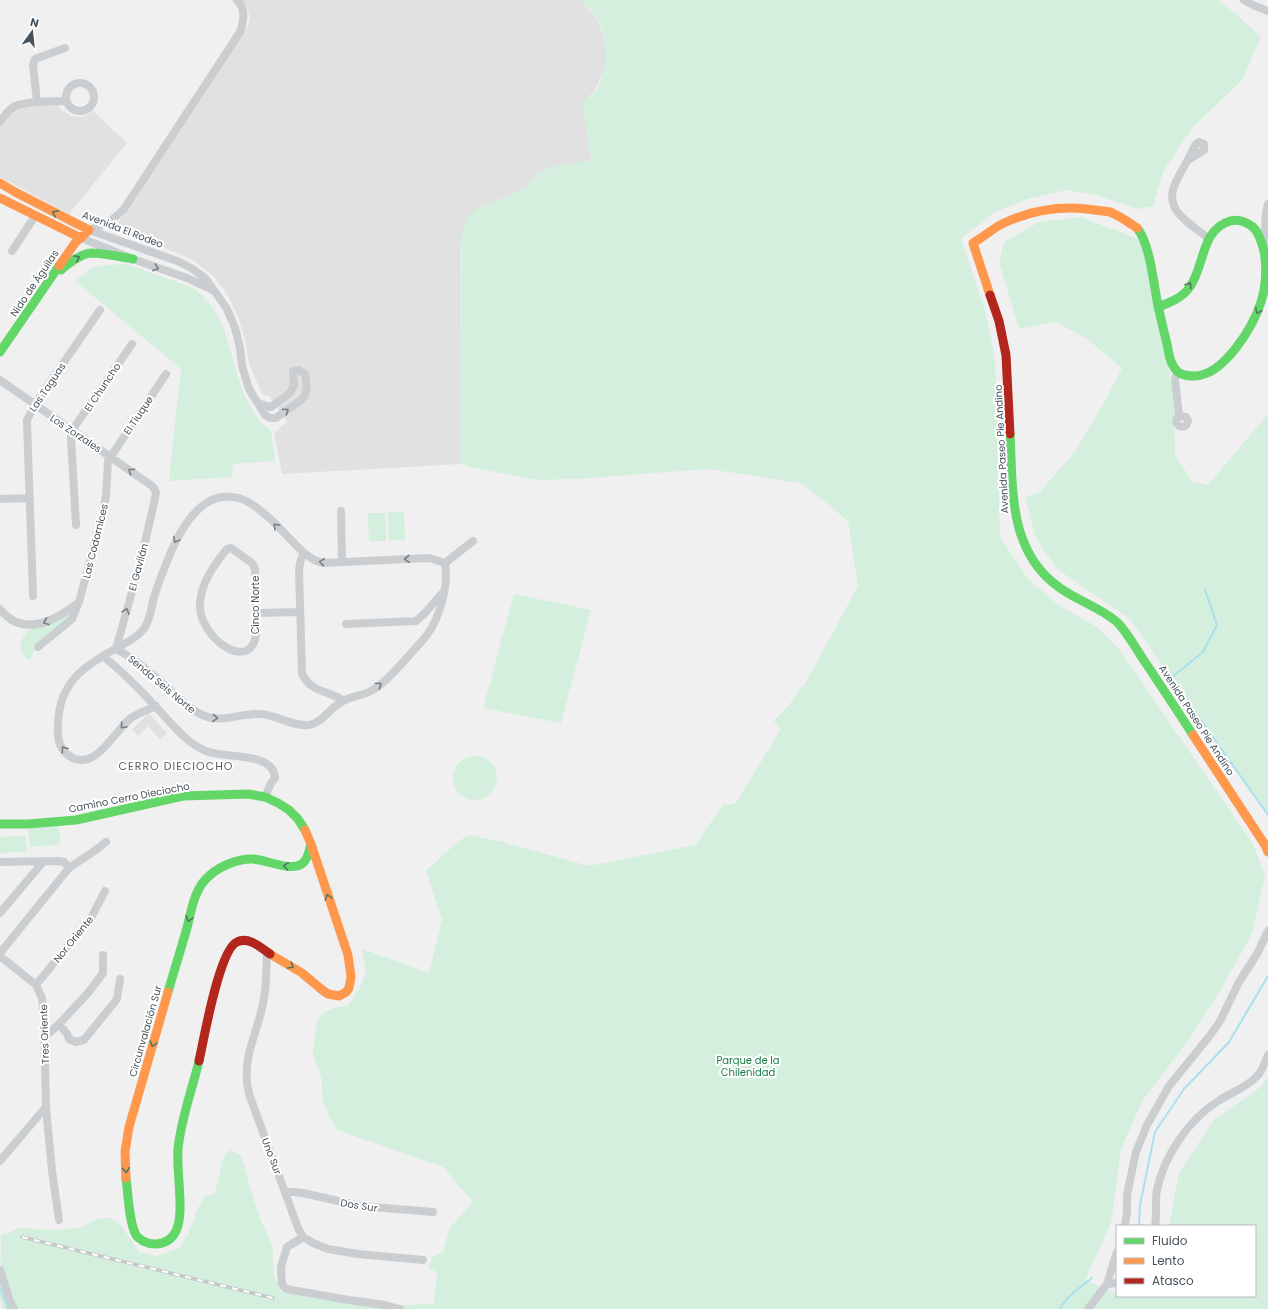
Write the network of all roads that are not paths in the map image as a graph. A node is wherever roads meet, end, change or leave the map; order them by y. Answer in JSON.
{"nodes":[{"id":1,"x":237,"y":0,"type":"edge"},
{"id":2,"x":1244,"y":0,"type":"edge"},
{"id":3,"x":1268,"y":11,"type":"edge"},
{"id":4,"x":65,"y":48,"type":"dead end"},
{"id":5,"x":66,"y":101,"type":"dead end"},
{"id":6,"x":37,"y":102,"type":"junction"},
{"id":7,"x":0,"y":122,"type":"edge"},
{"id":8,"x":1188,"y":160,"type":"dead end"},
{"id":9,"x":0,"y":183,"type":"edge"},
{"id":10,"x":0,"y":198,"type":"edge"},
{"id":11,"x":1268,"y":204,"type":"edge"},
{"id":12,"x":35,"y":216,"type":"junction"},
{"id":13,"x":106,"y":224,"type":"junction"},
{"id":14,"x":1264,"y":227,"type":"junction"},
{"id":15,"x":1255,"y":229,"type":"junction"},
{"id":16,"x":89,"y":230,"type":"junction"},
{"id":17,"x":81,"y":238,"type":"junction"},
{"id":18,"x":1209,"y":239,"type":"junction"},
{"id":19,"x":129,"y":244,"type":"junction"},
{"id":20,"x":1264,"y":246,"type":"junction"},
{"id":21,"x":12,"y":251,"type":"dead end"},
{"id":22,"x":133,"y":259,"type":"junction"},
{"id":23,"x":193,"y":269,"type":"junction"},
{"id":24,"x":187,"y":278,"type":"junction"},
{"id":25,"x":47,"y":283,"type":"junction"},
{"id":26,"x":213,"y":290,"type":"junction"},
{"id":27,"x":1158,"y":307,"type":"junction"},
{"id":28,"x":100,"y":310,"type":"dead end"},
{"id":29,"x":132,"y":344,"type":"dead end"},
{"id":30,"x":0,"y":352,"type":"edge"},
{"id":31,"x":1177,"y":372,"type":"junction"},
{"id":32,"x":166,"y":374,"type":"dead end"},
{"id":33,"x":0,"y":380,"type":"edge"},
{"id":34,"x":257,"y":402,"type":"junction"},
{"id":35,"x":34,"y":404,"type":"junction"},
{"id":36,"x":1179,"y":416,"type":"dead end"},
{"id":37,"x":72,"y":430,"type":"junction"},
{"id":38,"x":111,"y":456,"type":"junction"},
{"id":39,"x":152,"y":486,"type":"joint"},
{"id":40,"x":29,"y":498,"type":"junction"},
{"id":41,"x":0,"y":499,"type":"edge"},
{"id":42,"x":341,"y":510,"type":"dead end"},
{"id":43,"x":76,"y":525,"type":"dead end"},
{"id":44,"x":473,"y":541,"type":"dead end"},
{"id":45,"x":304,"y":553,"type":"junction"},
{"id":46,"x":342,"y":562,"type":"junction"},
{"id":47,"x":445,"y":563,"type":"junction"},
{"id":48,"x":445,"y":590,"type":"junction"},
{"id":49,"x":33,"y":596,"type":"dead end"},
{"id":50,"x":79,"y":602,"type":"junction"},
{"id":51,"x":0,"y":609,"type":"edge"},
{"id":52,"x":300,"y":612,"type":"junction"},
{"id":53,"x":256,"y":614,"type":"junction"},
{"id":54,"x":346,"y":624,"type":"dead end"},
{"id":55,"x":38,"y":647,"type":"dead end"},
{"id":56,"x":116,"y":649,"type":"junction"},
{"id":57,"x":103,"y":656,"type":"junction"},
{"id":58,"x":343,"y":700,"type":"junction"},
{"id":59,"x":156,"y":706,"type":"junction"},
{"id":60,"x":265,"y":797,"type":"junction"},
{"id":61,"x":0,"y":824,"type":"edge"},
{"id":62,"x":106,"y":842,"type":"dead end"},
{"id":63,"x":311,"y":844,"type":"junction"},
{"id":64,"x":1268,"y":852,"type":"edge"},
{"id":65,"x":0,"y":862,"type":"edge"},
{"id":66,"x":43,"y":862,"type":"junction"},
{"id":67,"x":69,"y":868,"type":"junction"},
{"id":68,"x":105,"y":891,"type":"dead end"},
{"id":69,"x":0,"y":913,"type":"edge"},
{"id":70,"x":1268,"y":931,"type":"edge"},
{"id":71,"x":267,"y":952,"type":"junction"},
{"id":72,"x":0,"y":955,"type":"edge"},
{"id":73,"x":103,"y":955,"type":"dead end"},
{"id":74,"x":120,"y":980,"type":"dead end"},
{"id":75,"x":36,"y":985,"type":"junction"},
{"id":76,"x":59,"y":1024,"type":"junction"},
{"id":77,"x":44,"y":1038,"type":"junction"},
{"id":78,"x":1268,"y":1055,"type":"edge"},
{"id":79,"x":46,"y":1107,"type":"junction"},
{"id":80,"x":0,"y":1161,"type":"edge"},
{"id":81,"x":286,"y":1192,"type":"junction"},
{"id":82,"x":433,"y":1212,"type":"dead end"},
{"id":83,"x":59,"y":1220,"type":"dead end"},
{"id":84,"x":1125,"y":1225,"type":"edge"},
{"id":85,"x":1155,"y":1225,"type":"edge"},
{"id":86,"x":303,"y":1237,"type":"junction"},
{"id":87,"x":1116,"y":1255,"type":"edge"},
{"id":88,"x":423,"y":1260,"type":"dead end"},
{"id":89,"x":0,"y":1270,"type":"edge"},
{"id":90,"x":1116,"y":1283,"type":"edge"},
{"id":91,"x":1107,"y":1284,"type":"junction"},
{"id":92,"x":14,"y":1309,"type":"edge"},
{"id":93,"x":400,"y":1309,"type":"edge"},
{"id":94,"x":1088,"y":1309,"type":"edge"}],
"edges":[{"from":1,"to":13,"type":"street"},
{"from":2,"to":3,"type":"street"},
{"from":4,"to":6,"type":"street"},
{"from":5,"to":6,"type":"street"},
{"from":6,"to":7,"type":"street"},
{"from":8,"to":18,"type":"street"},
{"from":16,"to":9,"type":"street","name":"Avenida El Rodeo","one_way":true},
{"from":10,"to":12,"type":"street"},
{"from":11,"to":14,"type":"street"},
{"from":12,"to":17,"type":"street"},
{"from":12,"to":21,"type":"street"},
{"from":13,"to":16,"type":"street"},
{"from":13,"to":19,"type":"street"},
{"from":14,"to":15,"type":"street"},
{"from":14,"to":20,"type":"street"},
{"from":15,"to":18,"type":"street"},
{"from":15,"to":20,"type":"street"},
{"from":16,"to":17,"type":"street","name":"Nido de Águilas"},
{"from":16,"to":19,"type":"street","name":"Avenida El Rodeo"},
{"from":17,"to":22,"type":"street"},
{"from":17,"to":25,"type":"street","name":"Nido de Águilas"},
{"from":27,"to":18,"type":"street","one_way":true},
{"from":19,"to":23,"type":"street","name":"Avenida El Rodeo"},
{"from":20,"to":31,"type":"street","one_way":true},
{"from":22,"to":24,"type":"street","one_way":true},
{"from":25,"to":22,"type":"street","one_way":true},
{"from":23,"to":24,"type":"street"},
{"from":23,"to":26,"type":"street","name":"Avenida El Rodeo"},
{"from":24,"to":26,"type":"street"},
{"from":25,"to":30,"type":"street","name":"Nido de Águilas"},
{"from":26,"to":34,"type":"street","name":"Avenida El Rodeo"},
{"from":27,"to":31,"type":"street"},
{"from":27,"to":64,"type":"street","name":"Avenida Paseo Pie Andino"},
{"from":28,"to":35,"type":"street","name":"Las Taguas"},
{"from":29,"to":37,"type":"street","name":"El Chuncho"},
{"from":31,"to":36,"type":"street"},
{"from":32,"to":38,"type":"street","name":"El Tiuque"},
{"from":33,"to":35,"type":"street","name":"Los Zorzales"},
{"from":34,"to":34,"type":"street","name":"Avenida El Rodeo","one_way":true},
{"from":35,"to":37,"type":"street","name":"Los Zorzales"},
{"from":35,"to":40,"type":"street","name":"Las Taguas"},
{"from":37,"to":38,"type":"street","name":"Los Zorzales"},
{"from":37,"to":43,"type":"street"},
{"from":39,"to":38,"type":"street","name":"Los Zorzales","one_way":true},
{"from":38,"to":50,"type":"street","name":"Las Codornices"},
{"from":56,"to":39,"type":"street","name":"El Gavilán","one_way":true},
{"from":40,"to":41,"type":"street"},
{"from":40,"to":49,"type":"street","name":"Las Taguas"},
{"from":42,"to":46,"type":"street"},
{"from":44,"to":47,"type":"street"},
{"from":46,"to":45,"type":"street","one_way":true},
{"from":45,"to":52,"type":"street"},
{"from":45,"to":56,"type":"street","one_way":true},
{"from":47,"to":46,"type":"street","one_way":true},
{"from":47,"to":48,"type":"street"},
{"from":48,"to":54,"type":"street"},
{"from":58,"to":48,"type":"street","one_way":true},
{"from":50,"to":51,"type":"street","one_way":true},
{"from":50,"to":55,"type":"street","name":"Las Codornices"},
{"from":52,"to":53,"type":"street"},
{"from":52,"to":58,"type":"street"},
{"from":53,"to":53,"type":"street","name":"Cinco Norte"},
{"from":56,"to":57,"type":"street"},
{"from":56,"to":58,"type":"street","name":"Senda Seis Norte","one_way":true},
{"from":57,"to":59,"type":"street"},
{"from":59,"to":57,"type":"street","one_way":true},
{"from":59,"to":60,"type":"street"},
{"from":60,"to":61,"type":"street","name":"Camino Cerro Dieciocho"},
{"from":60,"to":63,"type":"street","name":"Camino Cerro Dieciocho"},
{"from":62,"to":67,"type":"street"},
{"from":71,"to":63,"type":"street","name":"Circunvalación Sur","one_way":true},
{"from":63,"to":71,"type":"street","name":"Circunvalación Sur","one_way":true},
{"from":65,"to":66,"type":"street"},
{"from":66,"to":67,"type":"street"},
{"from":66,"to":69,"type":"street"},
{"from":67,"to":72,"type":"street"},
{"from":68,"to":75,"type":"street","name":"Nor Oriente"},
{"from":70,"to":84,"type":"street"},
{"from":71,"to":81,"type":"street","name":"Uno Sur"},
{"from":72,"to":75,"type":"street"},
{"from":73,"to":76,"type":"street"},
{"from":74,"to":76,"type":"street"},
{"from":75,"to":77,"type":"street","name":"Tres Oriente"},
{"from":76,"to":77,"type":"street"},
{"from":77,"to":79,"type":"street","name":"Tres Oriente"},
{"from":78,"to":85,"type":"street"},
{"from":79,"to":80,"type":"street"},
{"from":79,"to":83,"type":"street","name":"Tres Oriente"},
{"from":81,"to":82,"type":"street","name":"Dos Sur"},
{"from":81,"to":86,"type":"street","name":"Uno Sur"},
{"from":86,"to":88,"type":"street"},
{"from":86,"to":93,"type":"street"},
{"from":87,"to":91,"type":"street"},
{"from":89,"to":92,"type":"street"},
{"from":90,"to":91,"type":"street"},
{"from":91,"to":94,"type":"street"}]}
